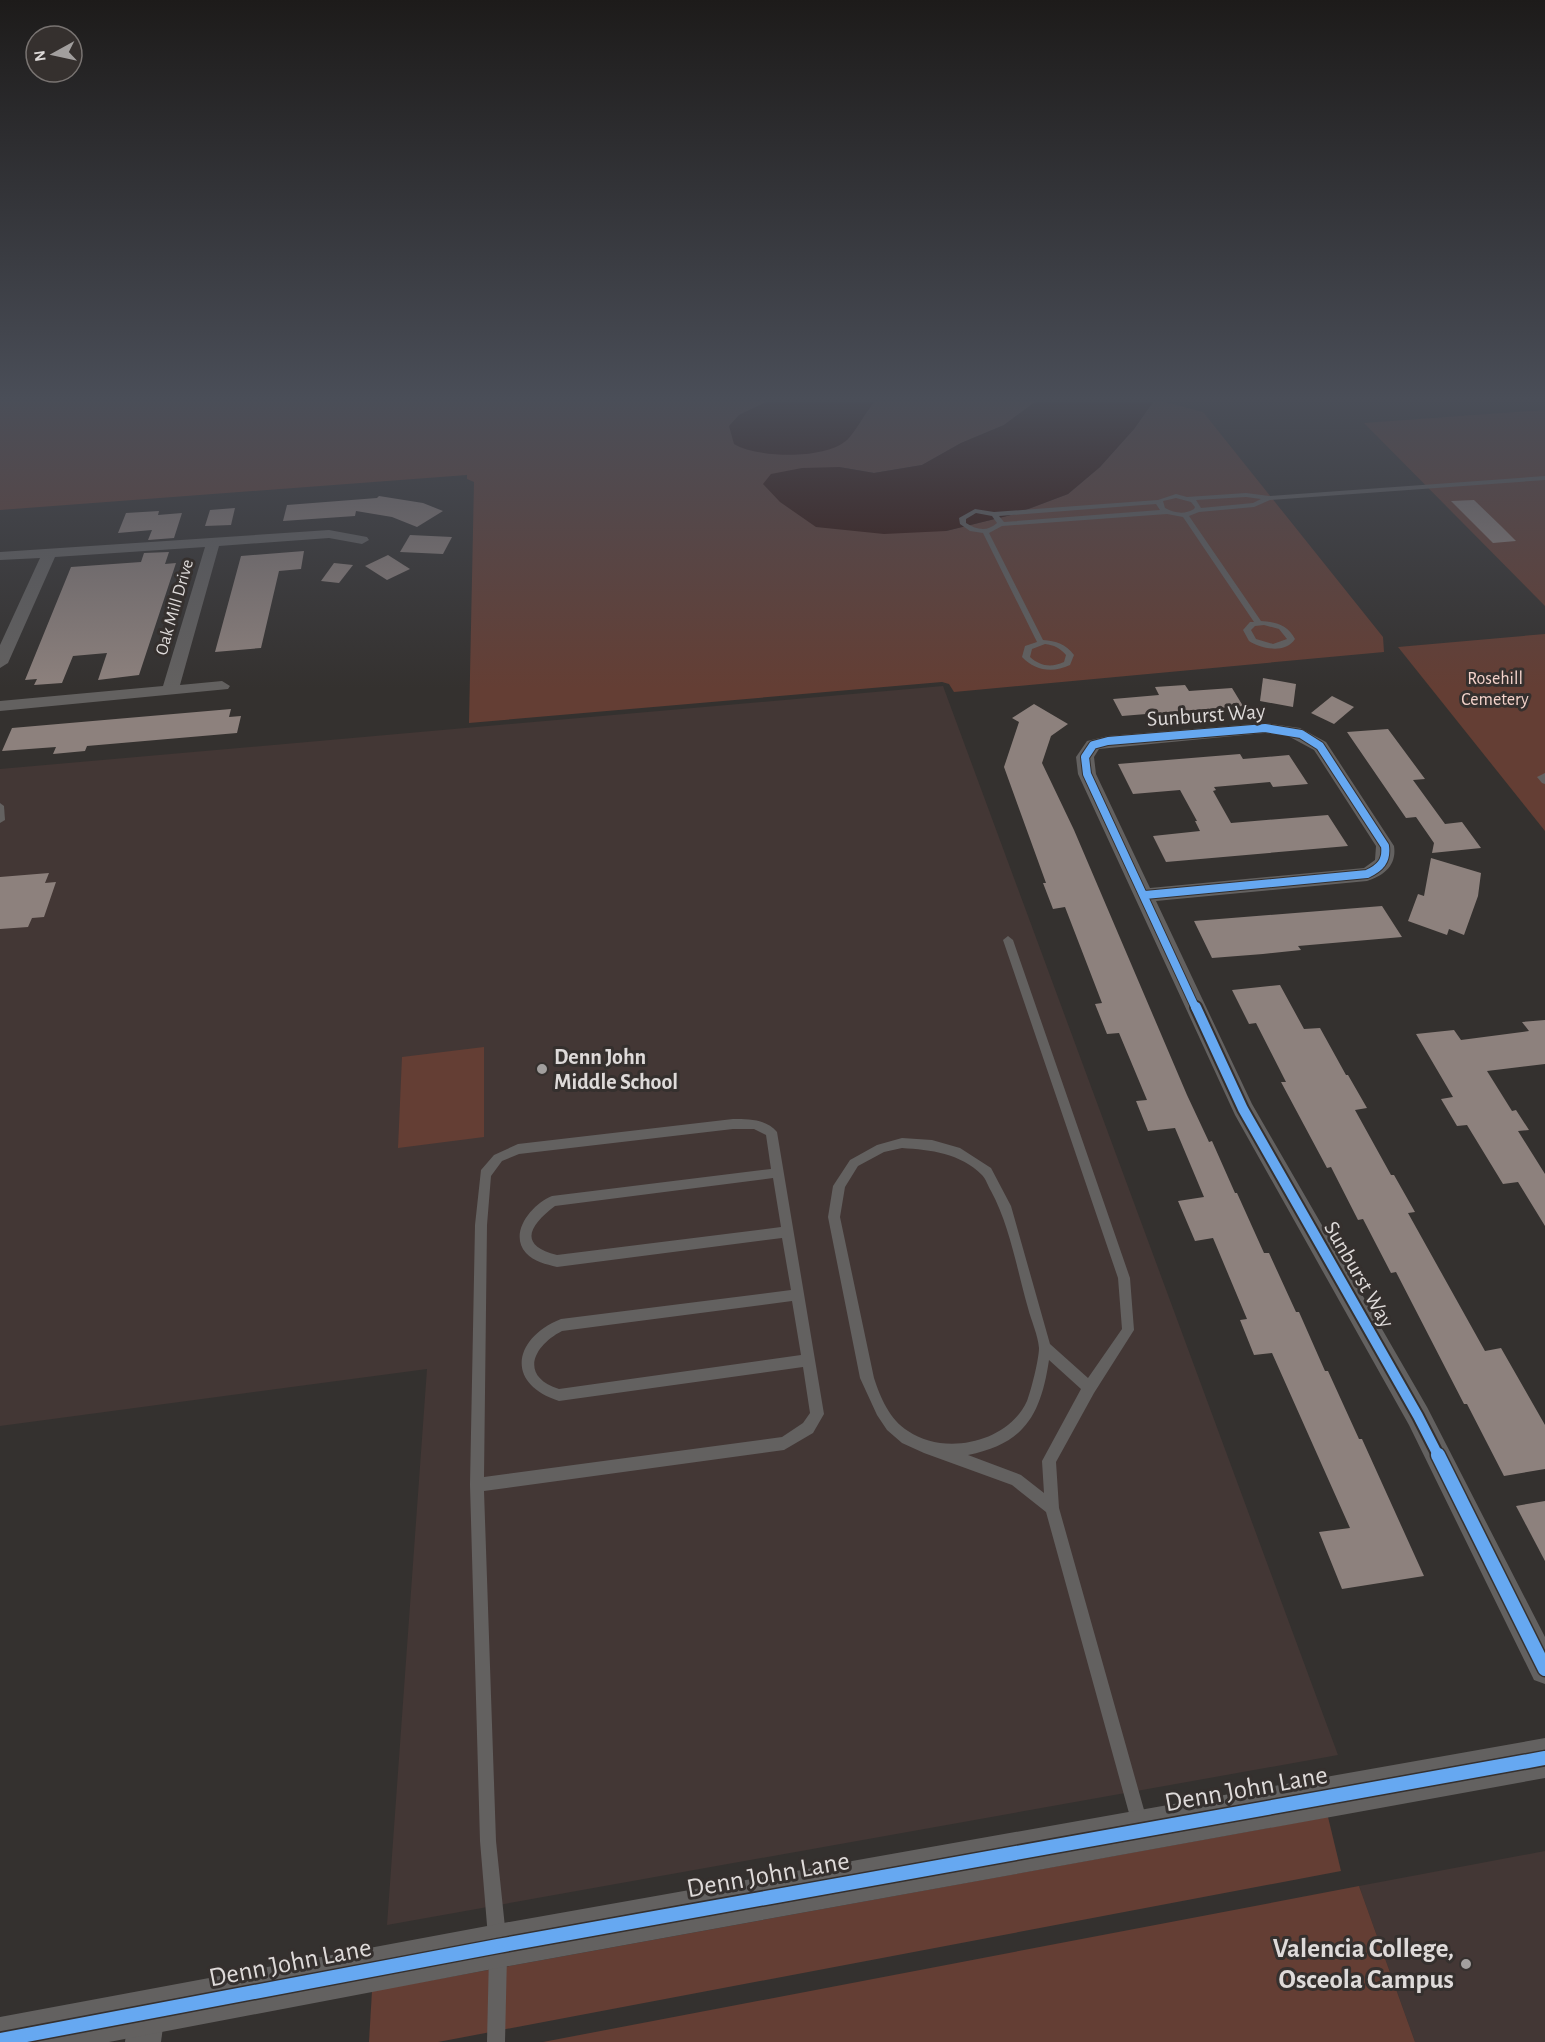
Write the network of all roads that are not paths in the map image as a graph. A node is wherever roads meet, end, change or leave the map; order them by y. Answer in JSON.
{"nodes":[{"id":1,"x":1169,"y":497,"type":"edge"},
{"id":2,"x":1173,"y":497,"type":"edge"},
{"id":3,"x":1213,"y":497,"type":"edge"},
{"id":4,"x":1264,"y":497,"type":"edge"},
{"id":5,"x":1279,"y":497,"type":"edge"},
{"id":6,"x":1269,"y":498,"type":"junction"},
{"id":7,"x":1188,"y":499,"type":"junction"},
{"id":8,"x":1160,"y":502,"type":"junction"},
{"id":9,"x":1197,"y":510,"type":"junction"},
{"id":10,"x":1167,"y":512,"type":"junction"},
{"id":11,"x":994,"y":514,"type":"junction"},
{"id":12,"x":1185,"y":515,"type":"junction"},
{"id":13,"x":1000,"y":524,"type":"junction"},
{"id":14,"x":985,"y":531,"type":"junction"},
{"id":15,"x":362,"y":540,"type":"dead end"},
{"id":16,"x":213,"y":542,"type":"junction"},
{"id":17,"x":49,"y":553,"type":"junction"},
{"id":18,"x":0,"y":556,"type":"edge"},
{"id":19,"x":1259,"y":623,"type":"junction"},
{"id":20,"x":1041,"y":643,"type":"junction"},
{"id":21,"x":0,"y":663,"type":"edge"},
{"id":22,"x":222,"y":686,"type":"dead end"},
{"id":23,"x":170,"y":690,"type":"junction"},
{"id":24,"x":0,"y":706,"type":"edge"},
{"id":25,"x":1545,"y":776,"type":"edge"},
{"id":26,"x":1545,"y":781,"type":"edge"},
{"id":27,"x":0,"y":806,"type":"edge"},
{"id":28,"x":0,"y":820,"type":"edge"},
{"id":29,"x":1145,"y":895,"type":"junction"},
{"id":30,"x":1008,"y":940,"type":"dead end"},
{"id":31,"x":777,"y":1173,"type":"junction"},
{"id":32,"x":787,"y":1232,"type":"junction"},
{"id":33,"x":797,"y":1295,"type":"junction"},
{"id":34,"x":1045,"y":1348,"type":"junction"},
{"id":35,"x":808,"y":1360,"type":"junction"},
{"id":36,"x":1089,"y":1388,"type":"junction"},
{"id":37,"x":936,"y":1450,"type":"junction"},
{"id":38,"x":477,"y":1485,"type":"junction"},
{"id":39,"x":1052,"y":1508,"type":"junction"},
{"id":40,"x":1545,"y":1669,"type":"edge"},
{"id":41,"x":1545,"y":1758,"type":"edge"},
{"id":42,"x":1142,"y":1830,"type":"junction"},
{"id":43,"x":498,"y":1946,"type":"junction"},
{"id":44,"x":145,"y":2027,"type":"edge"},
{"id":45,"x":0,"y":2040,"type":"edge"},
{"id":46,"x":496,"y":2042,"type":"edge"}],
"edges":[{"from":1,"to":8,"type":"lane"},
{"from":2,"to":7,"type":"lane"},
{"from":3,"to":7,"type":"lane"},
{"from":4,"to":6,"type":"lane"},
{"from":5,"to":6,"type":"lane"},
{"from":6,"to":9,"type":"lane"},
{"from":7,"to":9,"type":"lane"},
{"from":8,"to":10,"type":"lane"},
{"from":8,"to":11,"type":"lane"},
{"from":9,"to":12,"type":"lane"},
{"from":10,"to":12,"type":"lane"},
{"from":10,"to":13,"type":"lane"},
{"from":11,"to":13,"type":"lane"},
{"from":11,"to":14,"type":"lane"},
{"from":12,"to":19,"type":"lane"},
{"from":13,"to":14,"type":"lane"},
{"from":14,"to":20,"type":"lane"},
{"from":15,"to":16,"type":"street"},
{"from":16,"to":17,"type":"street","name":"Oak Mill Drive"},
{"from":16,"to":23,"type":"street","name":"Oak Mill Drive"},
{"from":17,"to":18,"type":"street","name":"Oak Mill Drive"},
{"from":17,"to":21,"type":"street"},
{"from":19,"to":19,"type":"lane"},
{"from":20,"to":20,"type":"lane"},
{"from":22,"to":23,"type":"street"},
{"from":23,"to":24,"type":"street","name":"Oak Mill Drive"},
{"from":25,"to":26,"type":"lane"},
{"from":27,"to":28,"type":"lane"},
{"from":29,"to":29,"type":"street","name":"Sunburst Way"},
{"from":29,"to":40,"type":"street","name":"Sunburst Way"},
{"from":30,"to":36,"type":"lane"},
{"from":31,"to":32,"type":"lane"},
{"from":31,"to":32,"type":"lane"},
{"from":31,"to":38,"type":"lane"},
{"from":32,"to":33,"type":"lane"},
{"from":33,"to":35,"type":"lane"},
{"from":33,"to":35,"type":"lane"},
{"from":34,"to":36,"type":"lane"},
{"from":34,"to":37,"type":"lane"},
{"from":34,"to":37,"type":"lane"},
{"from":35,"to":38,"type":"lane"},
{"from":36,"to":39,"type":"lane"},
{"from":37,"to":39,"type":"lane"},
{"from":38,"to":43,"type":"lane"},
{"from":39,"to":42,"type":"lane"},
{"from":41,"to":42,"type":"street","name":"Denn John Lane"},
{"from":42,"to":43,"type":"street","name":"Denn John Lane"},
{"from":43,"to":44,"type":"street","name":"Denn John Lane"},
{"from":43,"to":46,"type":"lane"},
{"from":44,"to":45,"type":"street","name":"Denn John Lane"}]}
